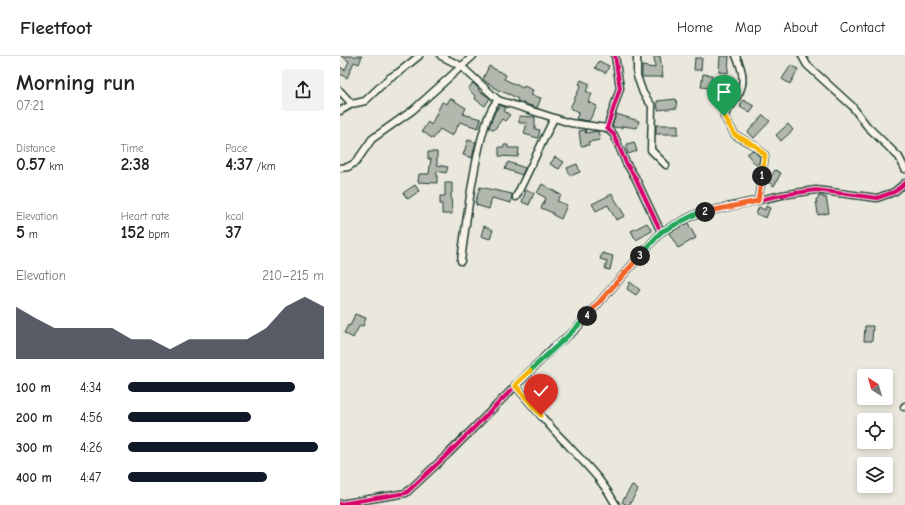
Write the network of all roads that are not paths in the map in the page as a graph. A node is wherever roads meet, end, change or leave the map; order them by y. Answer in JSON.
{"nodes":[{"id":1,"x":419,"y":56,"type":"edge"},
{"id":2,"x":442,"y":56,"type":"edge"},
{"id":3,"x":473,"y":56,"type":"edge"},
{"id":4,"x":615,"y":56,"type":"edge"},
{"id":5,"x":636,"y":56,"type":"edge"},
{"id":6,"x":736,"y":56,"type":"edge"},
{"id":7,"x":802,"y":56,"type":"edge"},
{"id":8,"x":461,"y":66,"type":"junction"},
{"id":9,"x":340,"y":91,"type":"edge"},
{"id":10,"x":498,"y":100,"type":"junction"},
{"id":11,"x":352,"y":104,"type":"junction"},
{"id":12,"x":340,"y":111,"type":"edge"},
{"id":13,"x":554,"y":118,"type":"junction"},
{"id":14,"x":607,"y":128,"type":"junction"},
{"id":15,"x":666,"y":165,"type":"dead end"},
{"id":16,"x":340,"y":168,"type":"edge"},
{"id":17,"x":905,"y":169,"type":"edge"},
{"id":18,"x":905,"y":183,"type":"edge"},
{"id":19,"x":516,"y":197,"type":"dead end"},
{"id":20,"x":758,"y":201,"type":"junction"},
{"id":21,"x":661,"y":232,"type":"junction"},
{"id":22,"x":460,"y":262,"type":"dead end"},
{"id":23,"x":515,"y":385,"type":"junction"},
{"id":24,"x":362,"y":503,"type":"edge"},
{"id":25,"x":340,"y":504,"type":"edge"},
{"id":26,"x":616,"y":505,"type":"edge"}],
"edges":[{"from":1,"to":11,"type":"street"},
{"from":2,"to":8,"type":"street"},
{"from":3,"to":8,"type":"street"},
{"from":4,"to":14,"type":"street"},
{"from":5,"to":15,"type":"street"},
{"from":6,"to":20,"type":"street"},
{"from":7,"to":17,"type":"street"},
{"from":8,"to":10,"type":"street"},
{"from":8,"to":16,"type":"street"},
{"from":9,"to":11,"type":"street"},
{"from":10,"to":13,"type":"street"},
{"from":10,"to":22,"type":"street"},
{"from":11,"to":12,"type":"street"},
{"from":13,"to":14,"type":"street"},
{"from":13,"to":19,"type":"street"},
{"from":14,"to":21,"type":"street"},
{"from":18,"to":20,"type":"street"},
{"from":20,"to":21,"type":"street"},
{"from":21,"to":23,"type":"street"},
{"from":23,"to":24,"type":"street"},
{"from":23,"to":26,"type":"street"},
{"from":24,"to":25,"type":"street"}]}
